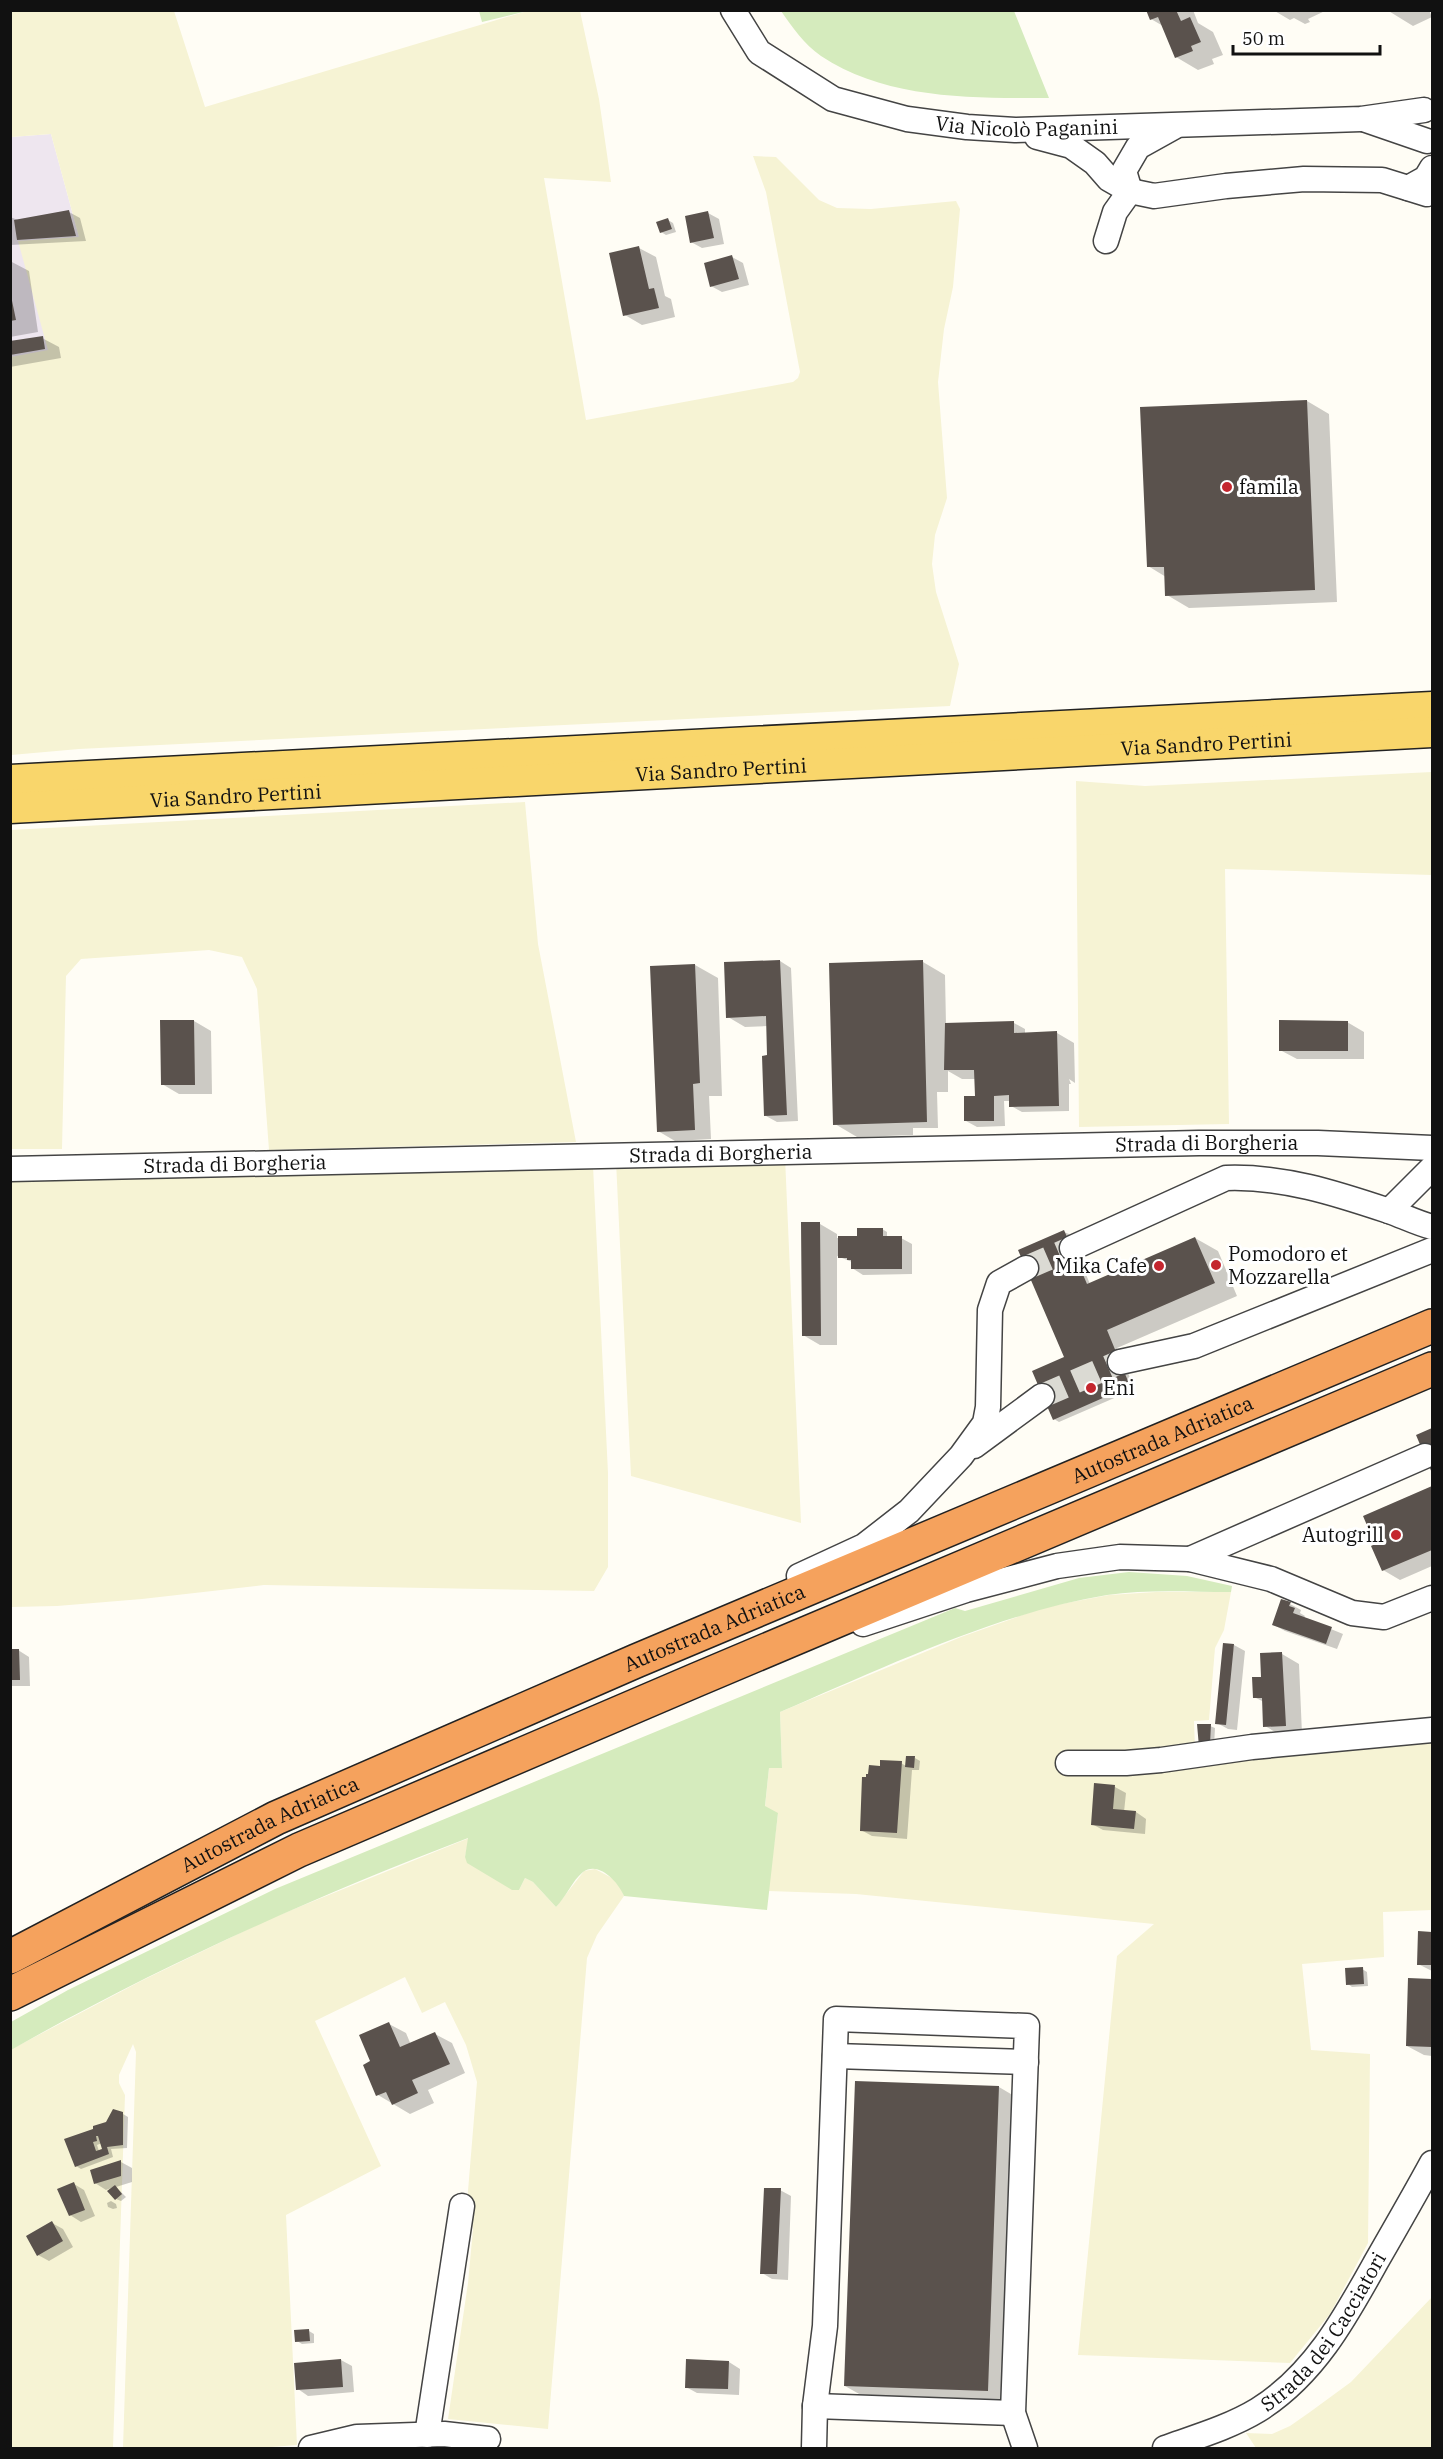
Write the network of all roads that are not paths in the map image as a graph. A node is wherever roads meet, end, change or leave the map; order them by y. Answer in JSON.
{"nodes":[{"id":1,"x":733,"y":10,"type":"edge"},
{"id":2,"x":1428,"y":106,"type":"edge"},
{"id":3,"x":1360,"y":119,"type":"junction"},
{"id":4,"x":1177,"y":125,"type":"junction"},
{"id":5,"x":1015,"y":130,"type":"junction"},
{"id":6,"x":1430,"y":144,"type":"edge"},
{"id":7,"x":1432,"y":168,"type":"edge"},
{"id":8,"x":1408,"y":188,"type":"junction"},
{"id":9,"x":1130,"y":192,"type":"junction"},
{"id":10,"x":1432,"y":192,"type":"edge"},
{"id":11,"x":1106,"y":241,"type":"dead end"},
{"id":12,"x":1432,"y":707,"type":"edge"},
{"id":13,"x":1432,"y":732,"type":"edge"},
{"id":14,"x":10,"y":780,"type":"edge"},
{"id":15,"x":10,"y":808,"type":"edge"},
{"id":16,"x":1432,"y":1148,"type":"edge"},
{"id":17,"x":1432,"y":1168,"type":"edge"},
{"id":18,"x":10,"y":1169,"type":"edge"},
{"id":19,"x":1389,"y":1211,"type":"junction"},
{"id":20,"x":1432,"y":1227,"type":"edge"},
{"id":21,"x":1072,"y":1248,"type":"tunnel mouth"},
{"id":22,"x":1432,"y":1250,"type":"edge"},
{"id":23,"x":1026,"y":1268,"type":"tunnel mouth"},
{"id":24,"x":1432,"y":1326,"type":"edge"},
{"id":25,"x":1120,"y":1362,"type":"tunnel mouth"},
{"id":26,"x":1432,"y":1369,"type":"edge"},
{"id":27,"x":1042,"y":1396,"type":"tunnel mouth"},
{"id":28,"x":961,"y":1456,"type":"junction"},
{"id":29,"x":1425,"y":1456,"type":"dead end"},
{"id":30,"x":1190,"y":1559,"type":"junction"},
{"id":31,"x":1432,"y":1598,"type":"edge"},
{"id":32,"x":636,"y":1661,"type":"junction"},
{"id":33,"x":696,"y":1680,"type":"junction"},
{"id":34,"x":1432,"y":1730,"type":"edge"},
{"id":35,"x":1068,"y":1763,"type":"dead end"},
{"id":36,"x":10,"y":1957,"type":"edge"},
{"id":37,"x":10,"y":1994,"type":"edge"},
{"id":38,"x":835,"y":2056,"type":"junction"},
{"id":39,"x":1026,"y":2062,"type":"junction"},
{"id":40,"x":1432,"y":2163,"type":"edge"},
{"id":41,"x":462,"y":2206,"type":"dead end"},
{"id":42,"x":815,"y":2406,"type":"junction"},
{"id":43,"x":1013,"y":2413,"type":"junction"},
{"id":44,"x":427,"y":2435,"type":"junction"},
{"id":45,"x":488,"y":2439,"type":"dead end"},
{"id":46,"x":311,"y":2448,"type":"edge"},
{"id":47,"x":814,"y":2448,"type":"edge"},
{"id":48,"x":1025,"y":2448,"type":"edge"},
{"id":49,"x":1165,"y":2448,"type":"edge"}],
"edges":[{"from":1,"to":5,"type":"street","name":"Via Nicolò Paganini"},
{"from":2,"to":3,"type":"street","name":"Via Nicolò Paganini"},
{"from":2,"to":6,"type":"street","name":"Via Nicolò Paganini"},
{"from":3,"to":4,"type":"street","name":"Via Nicolò Paganini"},
{"from":3,"to":6,"type":"street","name":"Via Nicolò Paganini"},
{"from":4,"to":5,"type":"street","name":"Via Nicolò Paganini"},
{"from":4,"to":9,"type":"street"},
{"from":5,"to":9,"type":"street"},
{"from":7,"to":8,"type":"street"},
{"from":8,"to":9,"type":"street"},
{"from":8,"to":10,"type":"street"},
{"from":9,"to":11,"type":"street"},
{"from":12,"to":14,"type":"main road","name":"Via Sandro Pertini"},
{"from":13,"to":15,"type":"main road","name":"Via Sandro Pertini"},
{"from":16,"to":18,"type":"street","name":"Strada di Borgheria"},
{"from":17,"to":19,"type":"street"},
{"from":19,"to":20,"type":"street"},
{"from":19,"to":21,"type":"street"},
{"from":22,"to":25,"type":"street"},
{"from":23,"to":28,"type":"street"},
{"from":24,"to":32,"type":"highway","name":"Autostrada Adriatica"},
{"from":26,"to":33,"type":"highway","name":"Autostrada Adriatica"},
{"from":27,"to":28,"type":"street"},
{"from":28,"to":32,"type":"street"},
{"from":29,"to":30,"type":"street"},
{"from":30,"to":31,"type":"street"},
{"from":30,"to":33,"type":"street"},
{"from":32,"to":36,"type":"highway","name":"Autostrada Adriatica"},
{"from":33,"to":37,"type":"highway","name":"Autostrada Adriatica"},
{"from":34,"to":35,"type":"street"},
{"from":38,"to":39,"type":"street"},
{"from":38,"to":39,"type":"street"},
{"from":38,"to":42,"type":"street"},
{"from":39,"to":43,"type":"street"},
{"from":40,"to":49,"type":"street","name":"Strada dei Cacciatori"},
{"from":41,"to":44,"type":"street"},
{"from":42,"to":43,"type":"street"},
{"from":42,"to":47,"type":"street"},
{"from":43,"to":48,"type":"street"},
{"from":44,"to":45,"type":"street"},
{"from":44,"to":46,"type":"street"}]}
